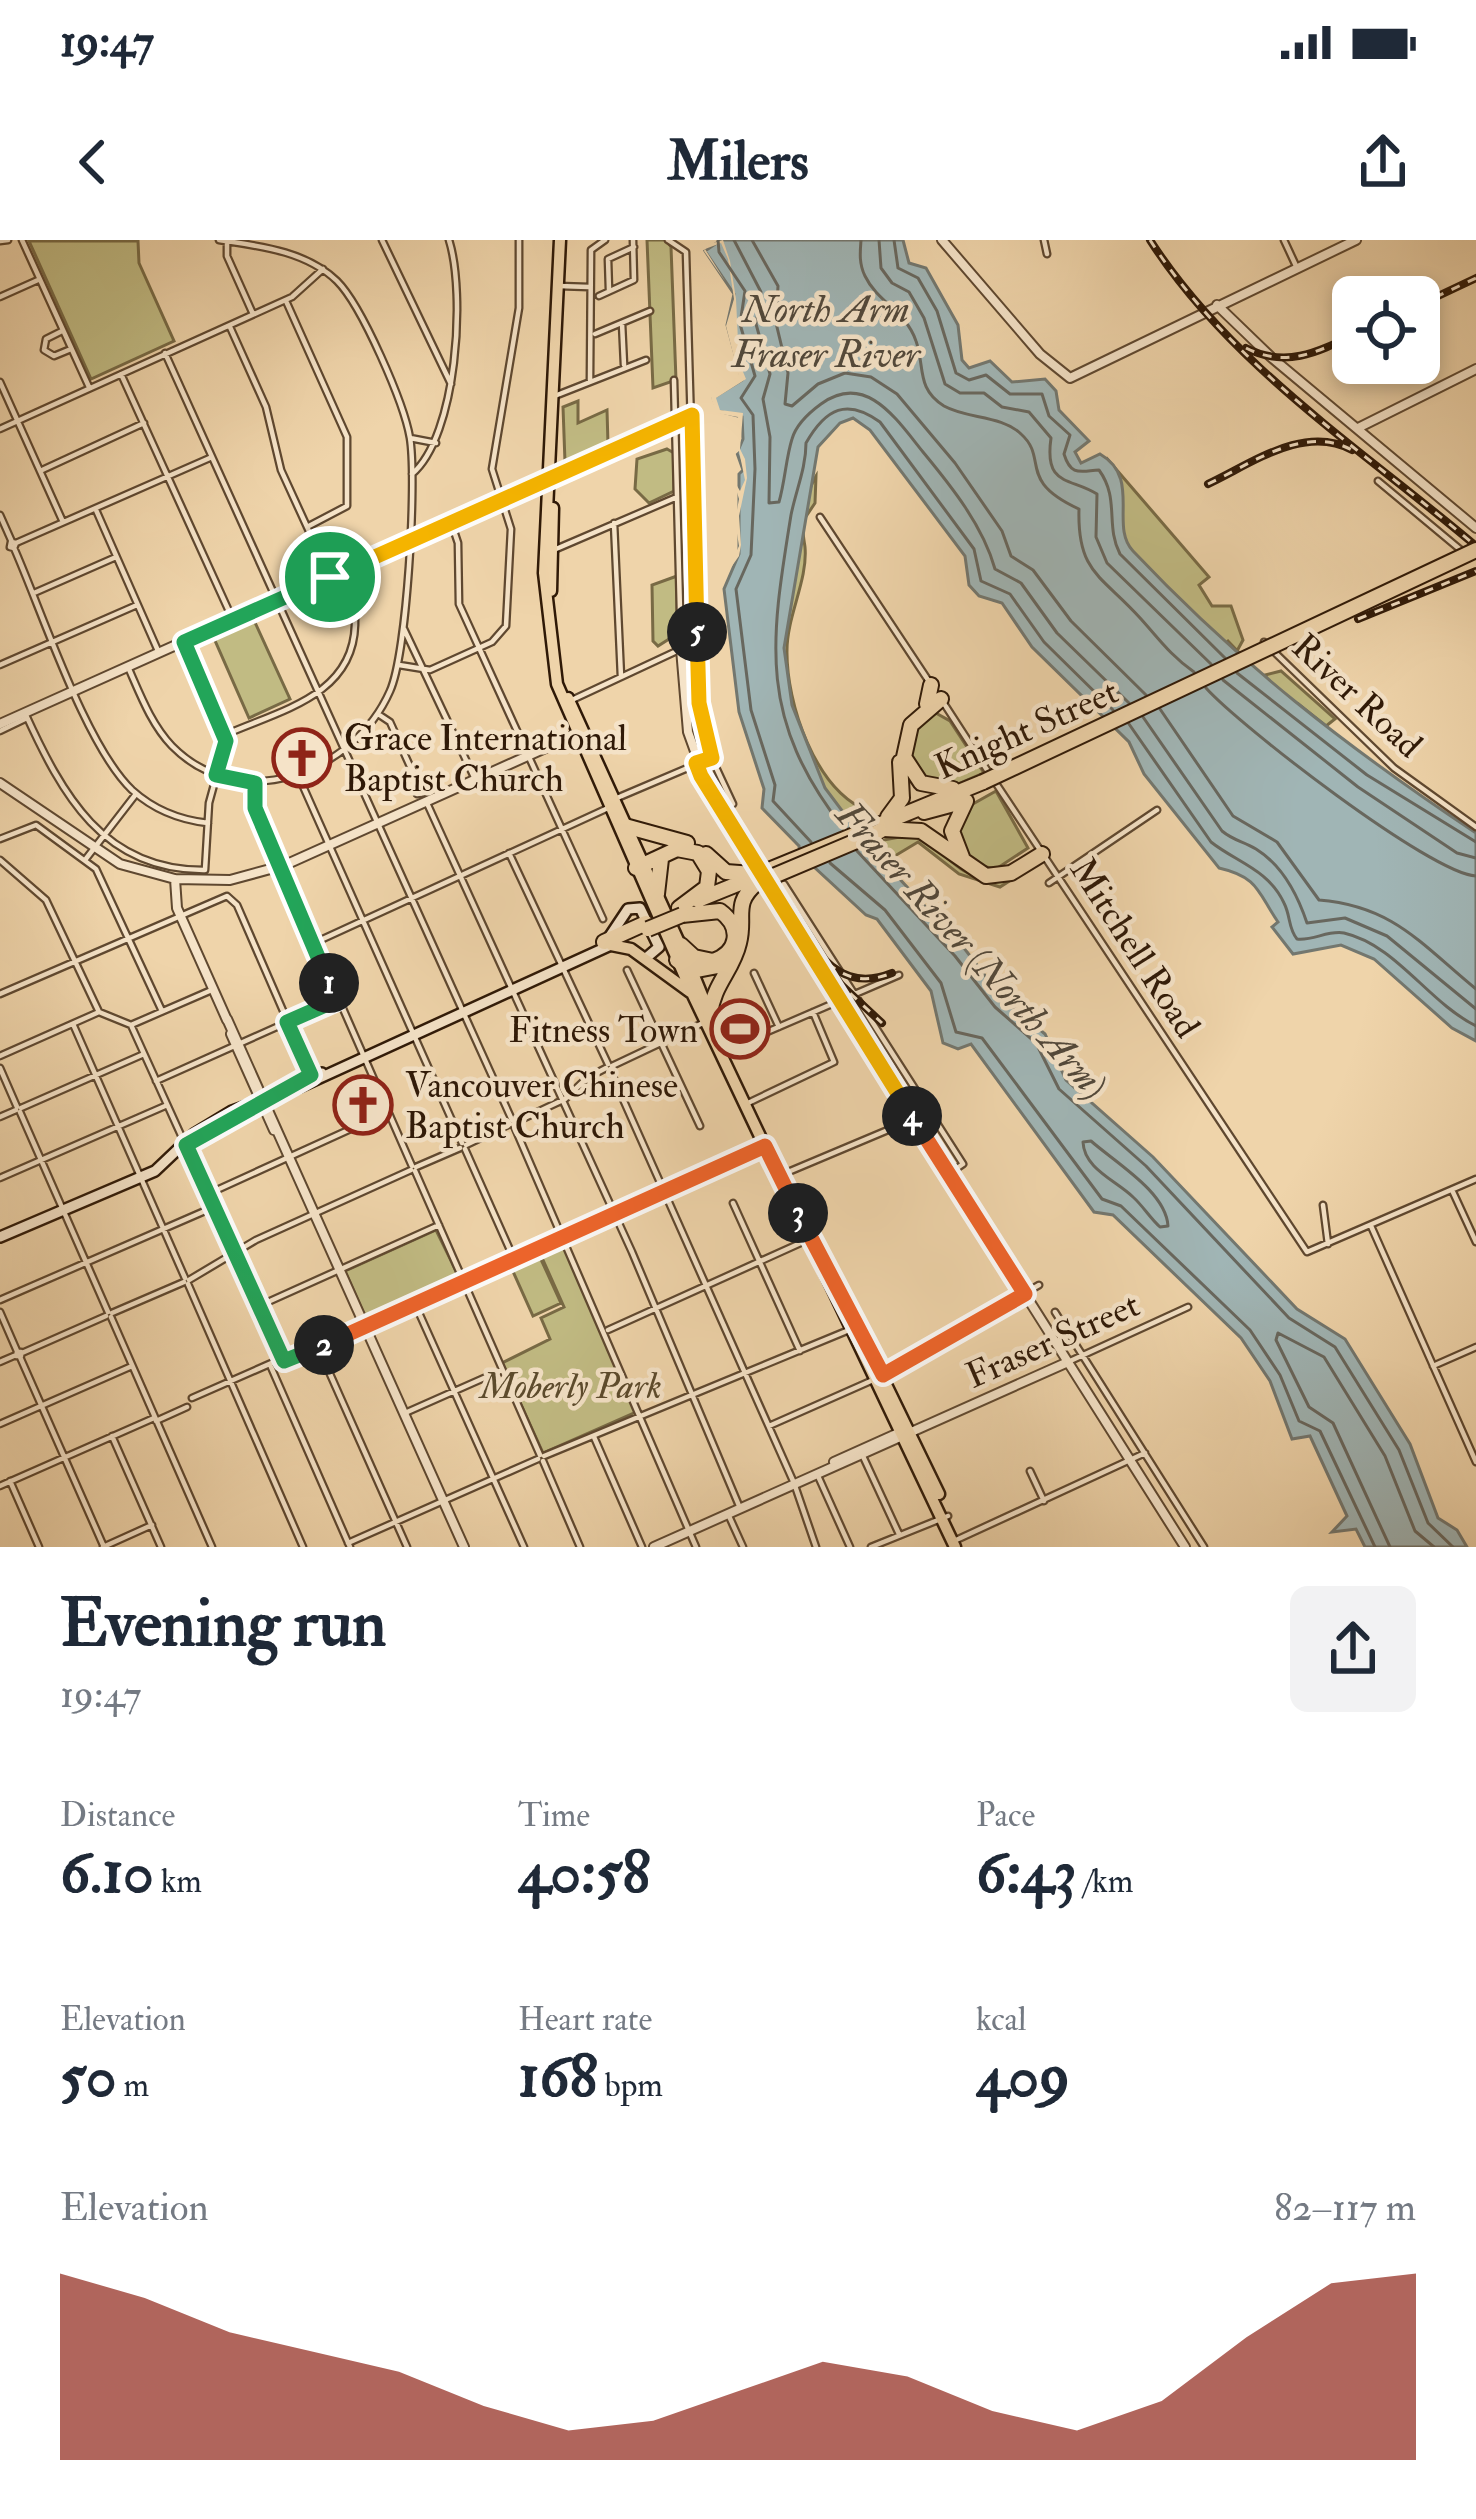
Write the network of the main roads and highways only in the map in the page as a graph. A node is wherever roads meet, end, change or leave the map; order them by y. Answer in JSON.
{"nodes":[{"id":1,"x":560,"y":240,"type":"edge"},
{"id":2,"x":1476,"y":556,"type":"edge"},
{"id":3,"x":932,"y":699,"type":"junction"},
{"id":4,"x":951,"y":716,"type":"road end"},
{"id":5,"x":973,"y":790,"type":"junction"},
{"id":6,"x":608,"y":802,"type":"junction"},
{"id":7,"x":625,"y":826,"type":"junction"},
{"id":8,"x":881,"y":827,"type":"junction"},
{"id":9,"x":678,"y":841,"type":"junction"},
{"id":10,"x":661,"y":859,"type":"junction"},
{"id":11,"x":639,"y":865,"type":"junction"},
{"id":12,"x":757,"y":876,"type":"junction"},
{"id":13,"x":657,"y":894,"type":"junction"},
{"id":14,"x":680,"y":911,"type":"junction"},
{"id":15,"x":604,"y":946,"type":"junction"},
{"id":16,"x":679,"y":952,"type":"junction"},
{"id":17,"x":736,"y":952,"type":"junction"},
{"id":18,"x":646,"y":958,"type":"junction"},
{"id":19,"x":692,"y":971,"type":"junction"},
{"id":20,"x":692,"y":993,"type":"junction"},
{"id":21,"x":705,"y":1022,"type":"junction"},
{"id":22,"x":0,"y":1240,"type":"edge"},
{"id":23,"x":957,"y":1544,"type":"edge"}],
"edges":[{"from":1,"to":6,"type":"main road"},
{"from":2,"to":5,"type":"highway","name":"Knight Street","bridge":true},
{"from":2,"to":5,"type":"highway","name":"Knight Street","bridge":true},
{"from":3,"to":4,"type":"highway"},
{"from":3,"to":5,"type":"highway"},
{"from":3,"to":8,"type":"highway"},
{"from":5,"to":8,"type":"highway","name":"Knight Street"},
{"from":5,"to":8,"type":"highway","name":"Knight Street"},
{"from":5,"to":8,"type":"highway"},
{"from":6,"to":7,"type":"main road"},
{"from":6,"to":11,"type":"main road"},
{"from":7,"to":9,"type":"highway"},
{"from":7,"to":11,"type":"main road"},
{"from":8,"to":12,"type":"highway","name":"Knight Street","bridge":true},
{"from":9,"to":11,"type":"highway"},
{"from":9,"to":12,"type":"highway"},
{"from":10,"to":11,"type":"highway"},
{"from":10,"to":13,"type":"highway"},
{"from":10,"to":14,"type":"highway"},
{"from":11,"to":13,"type":"main road"},
{"from":11,"to":16,"type":"main road"},
{"from":12,"to":14,"type":"highway","name":"Knight Street"},
{"from":12,"to":17,"type":"highway"},
{"from":13,"to":16,"type":"main road"},
{"from":14,"to":15,"type":"highway","name":"Knight Street","bridge":true},
{"from":14,"to":16,"type":"highway"},
{"from":15,"to":18,"type":"main road"},
{"from":15,"to":18,"type":"main road"},
{"from":15,"to":22,"type":"main road","name":"Knight Street"},
{"from":16,"to":19,"type":"highway"},
{"from":16,"to":20,"type":"main road"},
{"from":17,"to":19,"type":"highway"},
{"from":17,"to":21,"type":"highway"},
{"from":18,"to":20,"type":"main road"},
{"from":19,"to":21,"type":"main road"},
{"from":20,"to":21,"type":"main road"},
{"from":21,"to":23,"type":"main road"}]}
